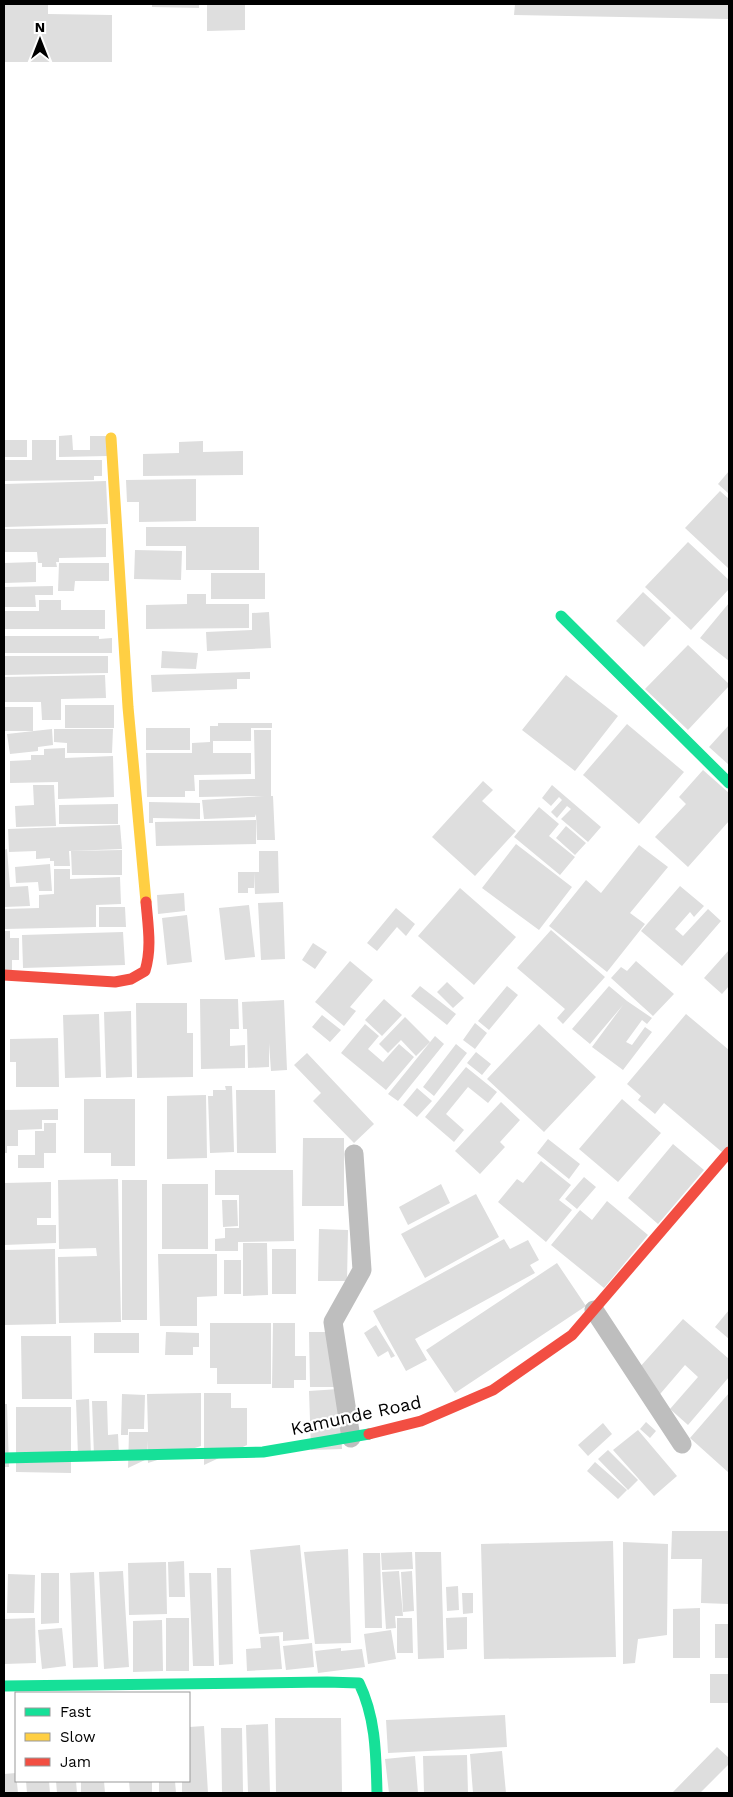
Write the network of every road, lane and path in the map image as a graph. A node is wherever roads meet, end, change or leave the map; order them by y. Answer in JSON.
{"nodes":[{"id":1,"x":111,"y":438,"type":"dead end"},
{"id":2,"x":561,"y":616,"type":"dead end"},
{"id":3,"x":729,"y":783,"type":"edge"},
{"id":4,"x":4,"y":976,"type":"edge"},
{"id":5,"x":729,"y":1152,"type":"edge"},
{"id":6,"x":354,"y":1154,"type":"dead end"},
{"id":7,"x":594,"y":1310,"type":"junction"},
{"id":8,"x":351,"y":1438,"type":"junction"},
{"id":9,"x":682,"y":1444,"type":"dead end"},
{"id":10,"x":4,"y":1458,"type":"edge"},
{"id":11,"x":4,"y":1686,"type":"edge"},
{"id":12,"x":377,"y":1793,"type":"edge"}],
"edges":[{"from":1,"to":4,"type":"street"},
{"from":2,"to":3,"type":"street"},
{"from":5,"to":7,"type":"street","name":"Kamunde Road"},
{"from":6,"to":8,"type":"lane"},
{"from":7,"to":8,"type":"street","name":"Kamunde Road"},
{"from":7,"to":9,"type":"lane"},
{"from":8,"to":10,"type":"street","name":"Kamunde Road"},
{"from":11,"to":12,"type":"street"}]}
